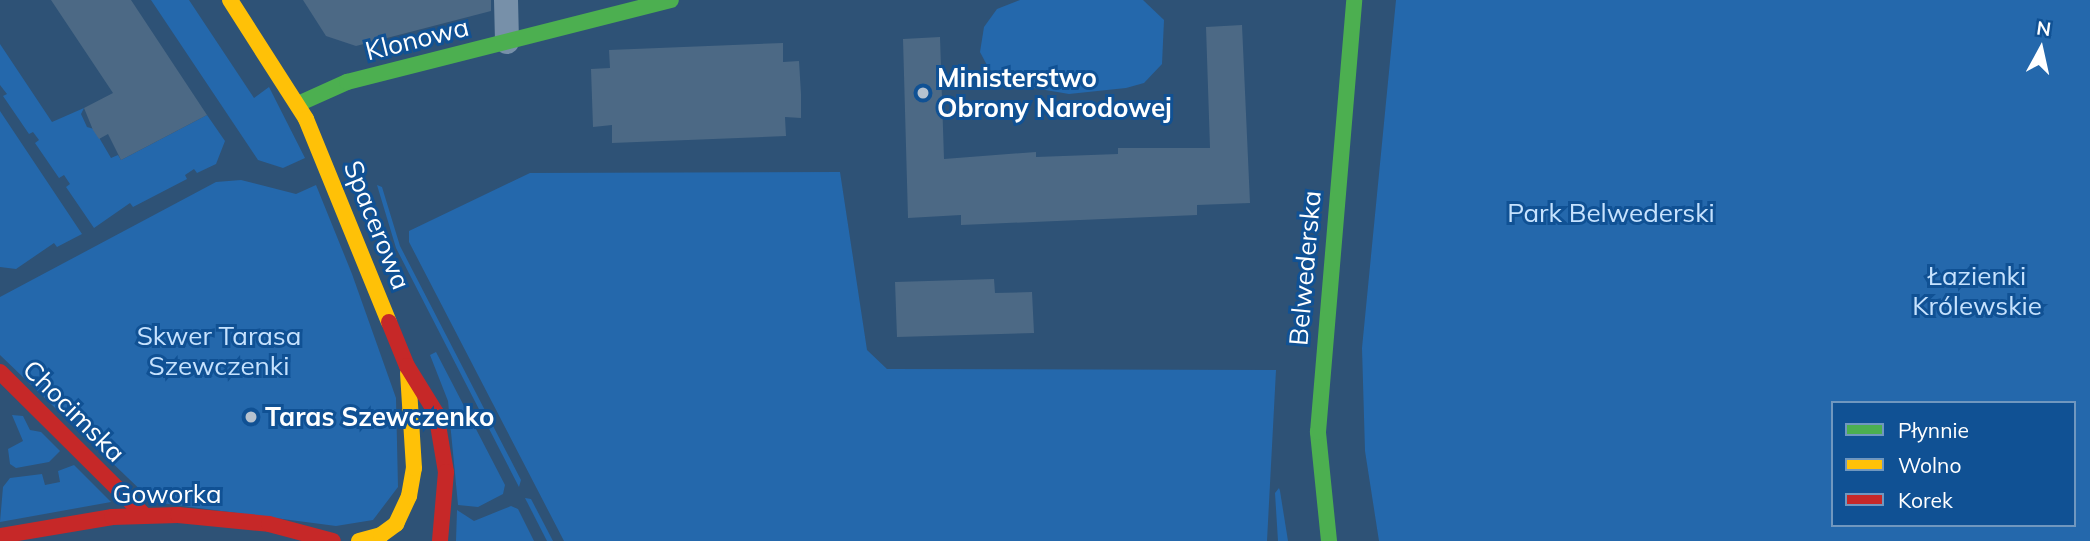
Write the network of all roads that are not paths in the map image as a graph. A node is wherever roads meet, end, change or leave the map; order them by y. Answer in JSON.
{"nodes":[{"id":1,"x":230,"y":0,"type":"edge"},
{"id":2,"x":506,"y":0,"type":"edge"},
{"id":3,"x":671,"y":0,"type":"edge"},
{"id":4,"x":1354,"y":0,"type":"edge"},
{"id":5,"x":507,"y":42,"type":"junction"},
{"id":6,"x":298,"y":104,"type":"junction"},
{"id":7,"x":407,"y":366,"type":"junction"},
{"id":8,"x":0,"y":372,"type":"edge"},
{"id":9,"x":144,"y":515,"type":"junction"},
{"id":10,"x":0,"y":536,"type":"edge"},
{"id":11,"x":333,"y":541,"type":"edge"},
{"id":12,"x":359,"y":541,"type":"edge"},
{"id":13,"x":440,"y":541,"type":"edge"},
{"id":14,"x":1329,"y":541,"type":"edge"}],
"edges":[{"from":1,"to":6,"type":"street"},
{"from":2,"to":5,"type":"street"},
{"from":3,"to":5,"type":"street","name":"Klonowa"},
{"from":4,"to":14,"type":"street","name":"Belwederska"},
{"from":5,"to":6,"type":"street","name":"Klonowa"},
{"from":6,"to":7,"type":"street","name":"Spacerowa"},
{"from":7,"to":12,"type":"street","name":"Spacerowa"},
{"from":7,"to":13,"type":"street","name":"Spacerowa"},
{"from":8,"to":9,"type":"street","name":"Chocimska"},
{"from":9,"to":10,"type":"street","name":"Goworka"},
{"from":9,"to":11,"type":"street","name":"Goworka"}]}
